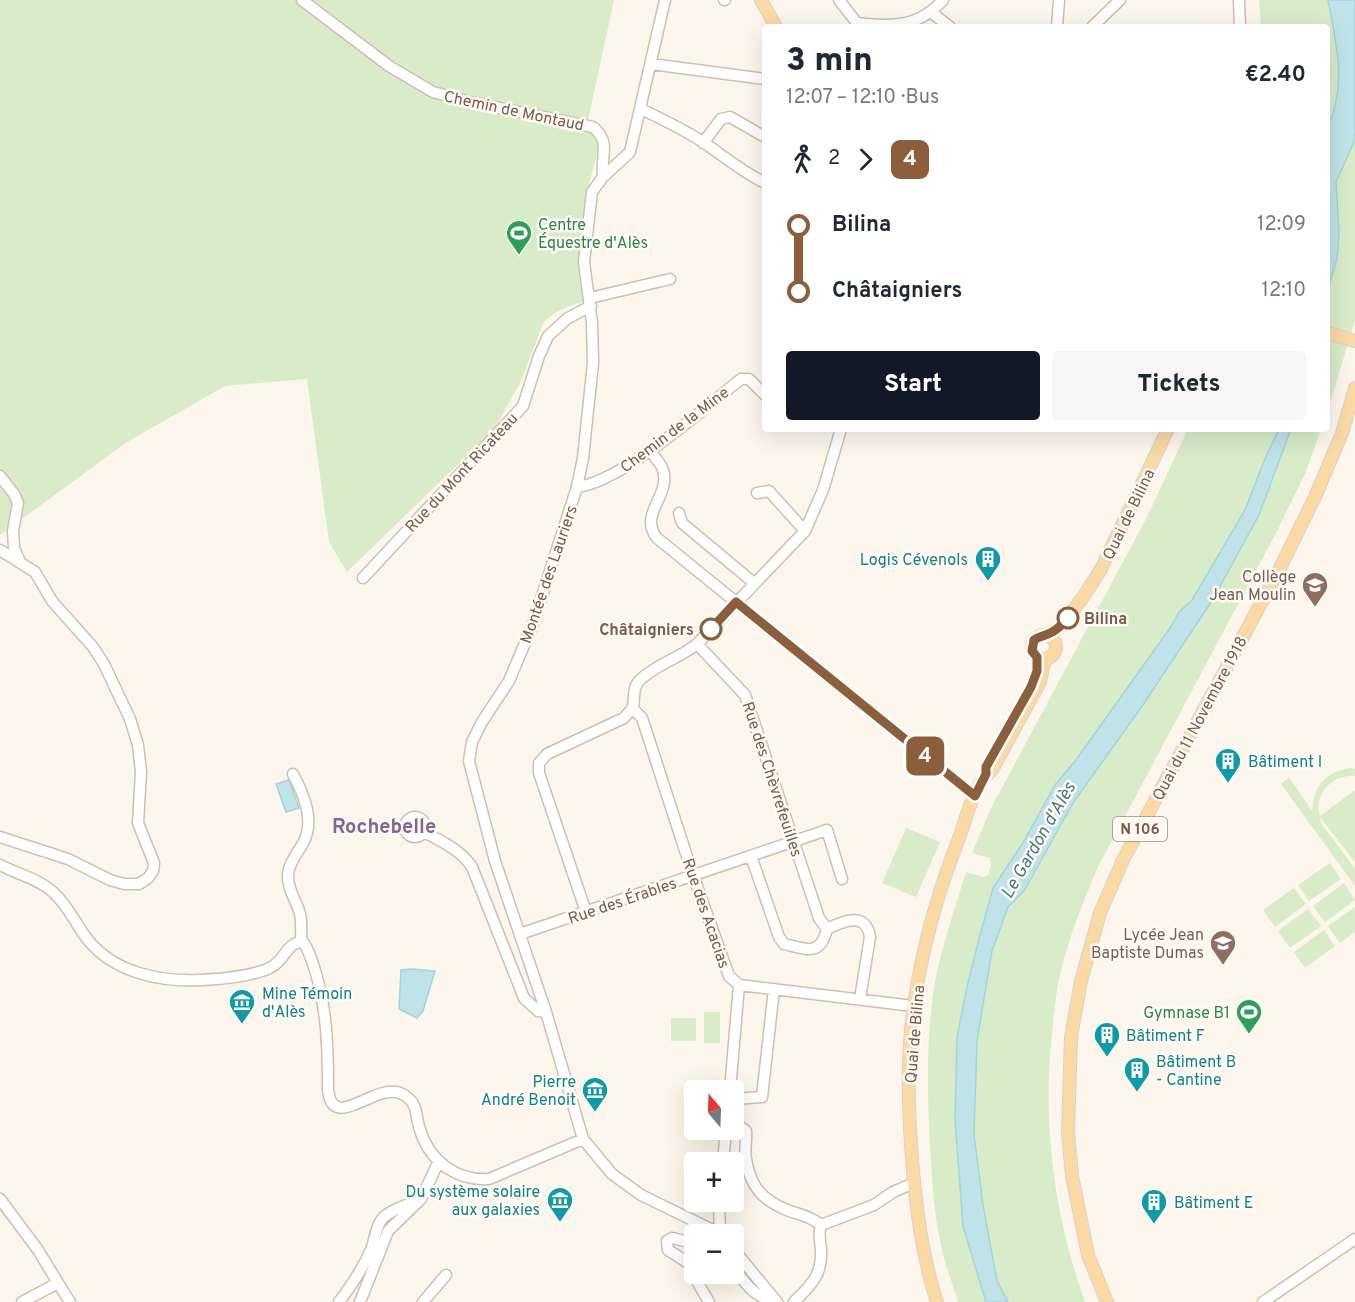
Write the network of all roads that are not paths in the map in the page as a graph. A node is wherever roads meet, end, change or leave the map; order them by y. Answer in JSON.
{"nodes":[{"id":1,"x":302,"y":0,"type":"edge"},
{"id":2,"x":665,"y":0,"type":"edge"},
{"id":3,"x":761,"y":0,"type":"edge"},
{"id":4,"x":839,"y":0,"type":"edge"},
{"id":5,"x":944,"y":0,"type":"edge"},
{"id":6,"x":1059,"y":0,"type":"edge"},
{"id":7,"x":1120,"y":0,"type":"edge"},
{"id":8,"x":1239,"y":0,"type":"edge"},
{"id":9,"x":932,"y":13,"type":"junction"},
{"id":10,"x":775,"y":24,"type":"edge"},
{"id":11,"x":858,"y":24,"type":"edge"},
{"id":12,"x":900,"y":24,"type":"edge"},
{"id":13,"x":946,"y":24,"type":"edge"},
{"id":14,"x":1057,"y":24,"type":"edge"},
{"id":15,"x":1095,"y":24,"type":"edge"},
{"id":16,"x":1240,"y":24,"type":"edge"},
{"id":17,"x":651,"y":64,"type":"junction"},
{"id":18,"x":762,"y":79,"type":"edge"},
{"id":19,"x":640,"y":109,"type":"junction"},
{"id":20,"x":762,"y":135,"type":"edge"},
{"id":21,"x":704,"y":143,"type":"junction"},
{"id":22,"x":603,"y":177,"type":"junction"},
{"id":23,"x":762,"y":182,"type":"edge"},
{"id":24,"x":670,"y":279,"type":"dead end"},
{"id":25,"x":590,"y":302,"type":"junction"},
{"id":26,"x":1330,"y":334,"type":"edge"},
{"id":27,"x":1355,"y":341,"type":"edge"},
{"id":28,"x":1355,"y":388,"type":"edge"},
{"id":29,"x":762,"y":392,"type":"edge"},
{"id":30,"x":840,"y":432,"type":"edge"},
{"id":31,"x":1164,"y":432,"type":"edge"},
{"id":32,"x":650,"y":451,"type":"junction"},
{"id":33,"x":0,"y":476,"type":"edge"},
{"id":34,"x":577,"y":488,"type":"junction"},
{"id":35,"x":757,"y":493,"type":"dead end"},
{"id":36,"x":679,"y":513,"type":"dead end"},
{"id":37,"x":805,"y":531,"type":"junction"},
{"id":38,"x":0,"y":550,"type":"edge"},
{"id":39,"x":21,"y":562,"type":"junction"},
{"id":40,"x":363,"y":578,"type":"dead end"},
{"id":41,"x":754,"y":583,"type":"junction"},
{"id":42,"x":1084,"y":596,"type":"junction"},
{"id":43,"x":736,"y":602,"type":"junction"},
{"id":44,"x":1047,"y":635,"type":"junction"},
{"id":45,"x":697,"y":644,"type":"junction"},
{"id":46,"x":1055,"y":645,"type":"junction"},
{"id":47,"x":1041,"y":658,"type":"junction"},
{"id":48,"x":633,"y":708,"type":"junction"},
{"id":49,"x":293,"y":774,"type":"dead end"},
{"id":50,"x":975,"y":796,"type":"junction"},
{"id":51,"x":424,"y":832,"type":"dead end"},
{"id":52,"x":0,"y":837,"type":"edge"},
{"id":53,"x":794,"y":842,"type":"junction"},
{"id":54,"x":751,"y":856,"type":"junction"},
{"id":55,"x":0,"y":866,"type":"edge"},
{"id":56,"x":693,"y":876,"type":"junction"},
{"id":57,"x":842,"y":879,"type":"dead end"},
{"id":58,"x":586,"y":912,"type":"junction"},
{"id":59,"x":826,"y":928,"type":"junction"},
{"id":60,"x":519,"y":934,"type":"junction"},
{"id":61,"x":301,"y":942,"type":"junction"},
{"id":62,"x":739,"y":985,"type":"junction"},
{"id":63,"x":774,"y":989,"type":"junction"},
{"id":64,"x":860,"y":999,"type":"junction"},
{"id":65,"x":913,"y":1006,"type":"junction"},
{"id":66,"x":546,"y":1012,"type":"junction"},
{"id":67,"x":731,"y":1080,"type":"edge"},
{"id":68,"x":744,"y":1098,"type":"edge"},
{"id":69,"x":744,"y":1130,"type":"edge"},
{"id":70,"x":583,"y":1139,"type":"junction"},
{"id":71,"x":438,"y":1163,"type":"junction"},
{"id":72,"x":914,"y":1183,"type":"junction"},
{"id":73,"x":0,"y":1199,"type":"edge"},
{"id":74,"x":421,"y":1199,"type":"junction"},
{"id":75,"x":700,"y":1224,"type":"edge"},
{"id":76,"x":821,"y":1225,"type":"junction"},
{"id":77,"x":1355,"y":1239,"type":"edge"},
{"id":78,"x":684,"y":1241,"type":"edge"},
{"id":79,"x":684,"y":1260,"type":"edge"},
{"id":80,"x":744,"y":1262,"type":"edge"},
{"id":81,"x":446,"y":1275,"type":"dead end"},
{"id":82,"x":744,"y":1282,"type":"edge"},
{"id":83,"x":58,"y":1283,"type":"junction"},
{"id":84,"x":699,"y":1284,"type":"edge"},
{"id":85,"x":776,"y":1300,"type":"edge"},
{"id":86,"x":22,"y":1302,"type":"edge"},
{"id":87,"x":70,"y":1302,"type":"edge"},
{"id":88,"x":339,"y":1302,"type":"edge"},
{"id":89,"x":360,"y":1302,"type":"edge"},
{"id":90,"x":423,"y":1302,"type":"edge"},
{"id":91,"x":709,"y":1302,"type":"edge"},
{"id":92,"x":794,"y":1302,"type":"edge"},
{"id":93,"x":938,"y":1302,"type":"edge"},
{"id":94,"x":1107,"y":1302,"type":"edge"},
{"id":95,"x":1263,"y":1302,"type":"edge"}],
"edges":[{"from":1,"to":22,"type":"street","name":"Chemin de Montaud"},
{"from":2,"to":17,"type":"street","name":"Montée des Lauriers"},
{"from":3,"to":10,"type":"main road"},
{"from":4,"to":11,"type":"street"},
{"from":5,"to":9,"type":"street"},
{"from":6,"to":14,"type":"street"},
{"from":7,"to":15,"type":"street"},
{"from":8,"to":16,"type":"street"},
{"from":9,"to":12,"type":"street"},
{"from":9,"to":13,"type":"street"},
{"from":17,"to":18,"type":"street"},
{"from":17,"to":19,"type":"street","name":"Montée des Lauriers"},
{"from":19,"to":21,"type":"street"},
{"from":19,"to":22,"type":"street","name":"Montée des Lauriers"},
{"from":20,"to":21,"type":"street"},
{"from":21,"to":23,"type":"street"},
{"from":22,"to":25,"type":"street","name":"Montée des Lauriers"},
{"from":24,"to":25,"type":"street","name":"Rue du Mont Ricateau"},
{"from":25,"to":34,"type":"street","name":"Montée des Lauriers"},
{"from":25,"to":40,"type":"street","name":"Rue du Mont Ricateau"},
{"from":26,"to":27,"type":"main road"},
{"from":28,"to":94,"type":"main road","name":"Quai du 11 Novembre 1918","number":"N 106"},
{"from":29,"to":32,"type":"street","name":"Chemin de la Mine"},
{"from":30,"to":37,"type":"street"},
{"from":31,"to":42,"type":"main road","name":"Quai de Bilina"},
{"from":32,"to":34,"type":"street","name":"Chemin de la Mine"},
{"from":32,"to":43,"type":"street"},
{"from":33,"to":39,"type":"street"},
{"from":34,"to":60,"type":"street","name":"Montée des Lauriers"},
{"from":35,"to":37,"type":"street"},
{"from":36,"to":41,"type":"street"},
{"from":37,"to":41,"type":"street"},
{"from":38,"to":39,"type":"street"},
{"from":39,"to":52,"type":"street"},
{"from":41,"to":43,"type":"street"},
{"from":42,"to":44,"type":"main road","name":"Quai de Bilina"},
{"from":42,"to":46,"type":"main road","name":"Quai de Bilina"},
{"from":43,"to":45,"type":"street"},
{"from":43,"to":50,"type":"street"},
{"from":44,"to":46,"type":"main road"},
{"from":44,"to":47,"type":"main road"},
{"from":45,"to":48,"type":"street"},
{"from":45,"to":53,"type":"street","name":"Rue des Chèvrefeuilles"},
{"from":46,"to":47,"type":"main road"},
{"from":47,"to":50,"type":"main road","name":"Quai de Bilina"},
{"from":48,"to":56,"type":"street","name":"Rue des Acacias"},
{"from":48,"to":58,"type":"street"},
{"from":49,"to":61,"type":"street"},
{"from":50,"to":65,"type":"main road","name":"Quai de Bilina"},
{"from":51,"to":66,"type":"street"},
{"from":53,"to":54,"type":"street","name":"Rue des Érables"},
{"from":53,"to":57,"type":"street","name":"Rue des Érables"},
{"from":53,"to":59,"type":"street","name":"Rue des Chèvrefeuilles"},
{"from":54,"to":56,"type":"street","name":"Rue des Érables"},
{"from":54,"to":59,"type":"street"},
{"from":55,"to":61,"type":"street"},
{"from":56,"to":58,"type":"street","name":"Rue des Érables"},
{"from":56,"to":62,"type":"street","name":"Rue des Acacias"},
{"from":58,"to":60,"type":"street","name":"Rue des Érables"},
{"from":59,"to":64,"type":"street"},
{"from":60,"to":66,"type":"street","name":"Montée des Lauriers"},
{"from":61,"to":71,"type":"street"},
{"from":62,"to":63,"type":"street","name":"Rue des Acacias"},
{"from":62,"to":67,"type":"street"},
{"from":63,"to":64,"type":"street","name":"Rue des Acacias"},
{"from":63,"to":68,"type":"street"},
{"from":64,"to":65,"type":"street","name":"Rue des Acacias"},
{"from":65,"to":72,"type":"main road","name":"Quai de Bilina"},
{"from":66,"to":70,"type":"street","name":"Montée des Lauriers"},
{"from":69,"to":76,"type":"street"},
{"from":70,"to":71,"type":"street"},
{"from":70,"to":75,"type":"street"},
{"from":71,"to":74,"type":"street"},
{"from":72,"to":76,"type":"street"},
{"from":72,"to":93,"type":"main road","name":"Quai de Bilina"},
{"from":73,"to":83,"type":"street"},
{"from":74,"to":88,"type":"street"},
{"from":74,"to":89,"type":"street"},
{"from":76,"to":92,"type":"street"},
{"from":77,"to":95,"type":"street"},
{"from":78,"to":79,"type":"street"},
{"from":80,"to":85,"type":"street"},
{"from":81,"to":90,"type":"street"},
{"from":82,"to":85,"type":"street"},
{"from":83,"to":86,"type":"street"},
{"from":83,"to":87,"type":"street"},
{"from":84,"to":91,"type":"street"}]}
